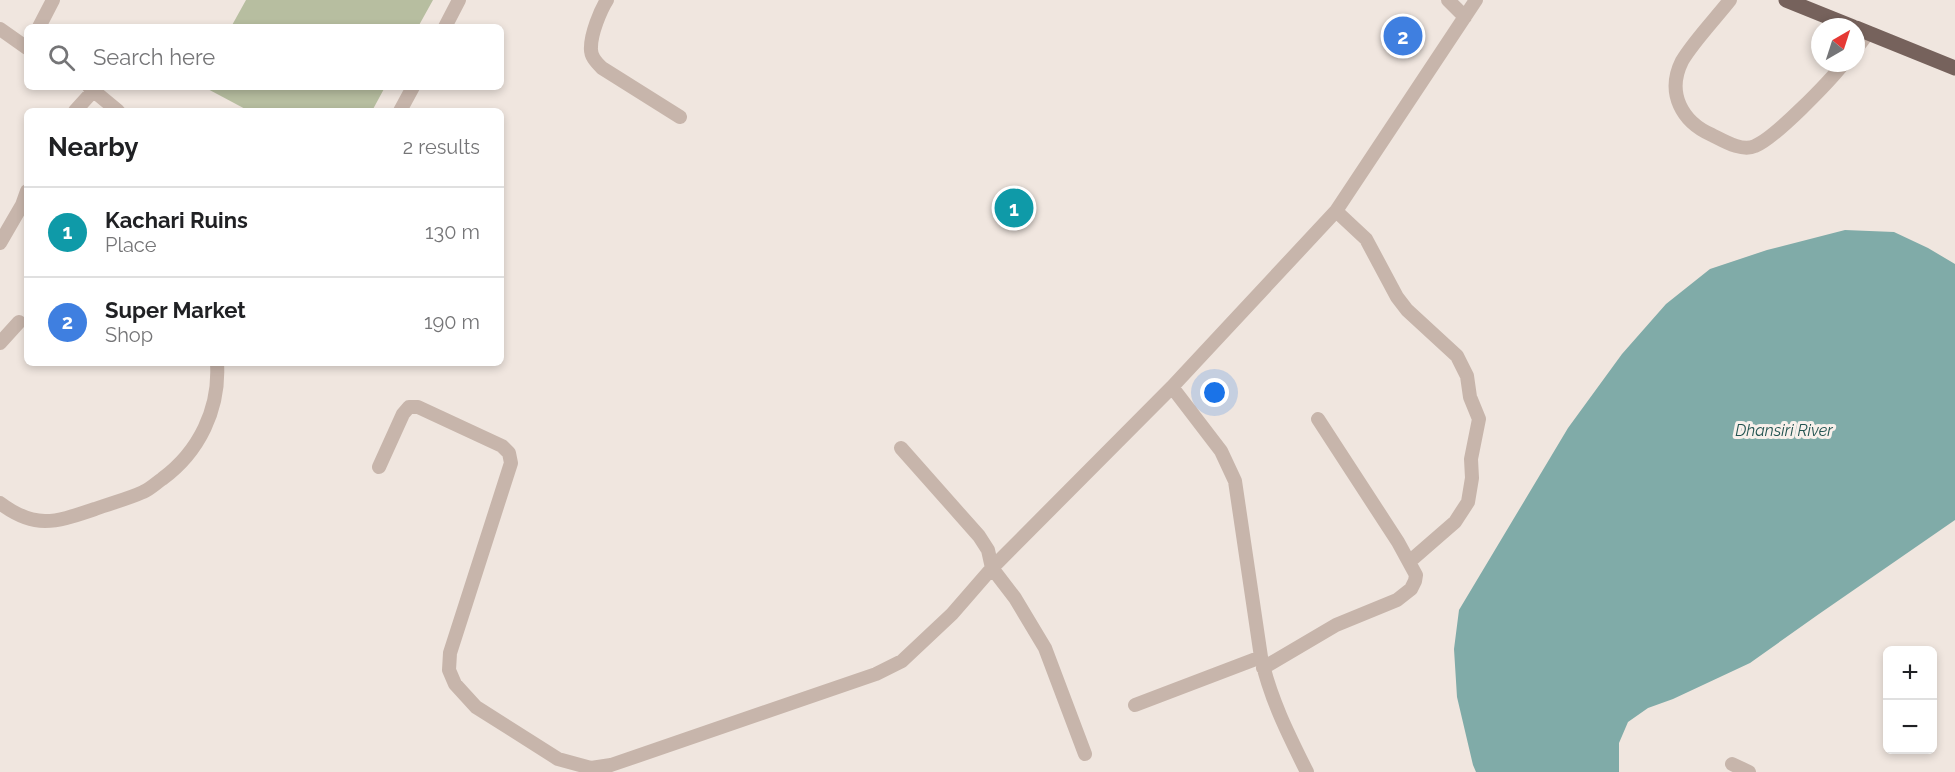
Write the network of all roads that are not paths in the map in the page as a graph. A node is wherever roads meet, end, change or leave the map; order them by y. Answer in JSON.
{"nodes":[{"id":1,"x":53,"y":0,"type":"edge"},
{"id":2,"x":459,"y":0,"type":"edge"},
{"id":3,"x":607,"y":0,"type":"edge"},
{"id":4,"x":1448,"y":0,"type":"edge"},
{"id":5,"x":1476,"y":0,"type":"edge"},
{"id":6,"x":1730,"y":0,"type":"edge"},
{"id":7,"x":1786,"y":0,"type":"edge"},
{"id":8,"x":1465,"y":17,"type":"junction"},
{"id":9,"x":1831,"y":18,"type":"edge"},
{"id":10,"x":41,"y":24,"type":"edge"},
{"id":11,"x":447,"y":24,"type":"edge"},
{"id":12,"x":0,"y":29,"type":"edge"},
{"id":13,"x":1865,"y":31,"type":"edge"},
{"id":14,"x":24,"y":46,"type":"edge"},
{"id":15,"x":1955,"y":68,"type":"edge"},
{"id":16,"x":1835,"y":72,"type":"edge"},
{"id":17,"x":90,"y":90,"type":"edge"},
{"id":18,"x":93,"y":90,"type":"edge"},
{"id":19,"x":411,"y":90,"type":"edge"},
{"id":20,"x":77,"y":108,"type":"edge"},
{"id":21,"x":114,"y":108,"type":"edge"},
{"id":22,"x":402,"y":108,"type":"edge"},
{"id":23,"x":680,"y":117,"type":"dead end"},
{"id":24,"x":24,"y":199,"type":"edge"},
{"id":25,"x":1336,"y":211,"type":"junction"},
{"id":26,"x":0,"y":243,"type":"edge"},
{"id":27,"x":19,"y":322,"type":"dead end"},
{"id":28,"x":0,"y":343,"type":"edge"},
{"id":29,"x":217,"y":366,"type":"edge"},
{"id":30,"x":1172,"y":387,"type":"junction"},
{"id":31,"x":1318,"y":419,"type":"dead end"},
{"id":32,"x":901,"y":448,"type":"dead end"},
{"id":33,"x":379,"y":468,"type":"dead end"},
{"id":34,"x":0,"y":503,"type":"edge"},
{"id":35,"x":1409,"y":562,"type":"junction"},
{"id":36,"x":992,"y":568,"type":"junction"},
{"id":37,"x":1262,"y":663,"type":"junction"},
{"id":38,"x":1135,"y":705,"type":"dead end"},
{"id":39,"x":1085,"y":754,"type":"dead end"},
{"id":40,"x":1732,"y":764,"type":"dead end"},
{"id":41,"x":1307,"y":772,"type":"edge"},
{"id":42,"x":1749,"y":772,"type":"edge"}],
"edges":[{"from":1,"to":10,"type":"street"},
{"from":2,"to":11,"type":"street"},
{"from":3,"to":23,"type":"street"},
{"from":4,"to":8,"type":"street"},
{"from":5,"to":8,"type":"street"},
{"from":6,"to":16,"type":"street"},
{"from":7,"to":9,"type":"main road"},
{"from":8,"to":25,"type":"street"},
{"from":12,"to":14,"type":"street"},
{"from":13,"to":15,"type":"main road"},
{"from":17,"to":20,"type":"street"},
{"from":18,"to":21,"type":"street"},
{"from":19,"to":22,"type":"street"},
{"from":24,"to":26,"type":"street"},
{"from":25,"to":30,"type":"street"},
{"from":25,"to":35,"type":"street"},
{"from":27,"to":28,"type":"street"},
{"from":29,"to":34,"type":"street"},
{"from":30,"to":36,"type":"street"},
{"from":30,"to":37,"type":"street"},
{"from":31,"to":35,"type":"street"},
{"from":32,"to":36,"type":"street"},
{"from":33,"to":36,"type":"street"},
{"from":35,"to":37,"type":"street"},
{"from":36,"to":39,"type":"street"},
{"from":37,"to":38,"type":"street"},
{"from":37,"to":41,"type":"street"},
{"from":40,"to":42,"type":"street"}]}
